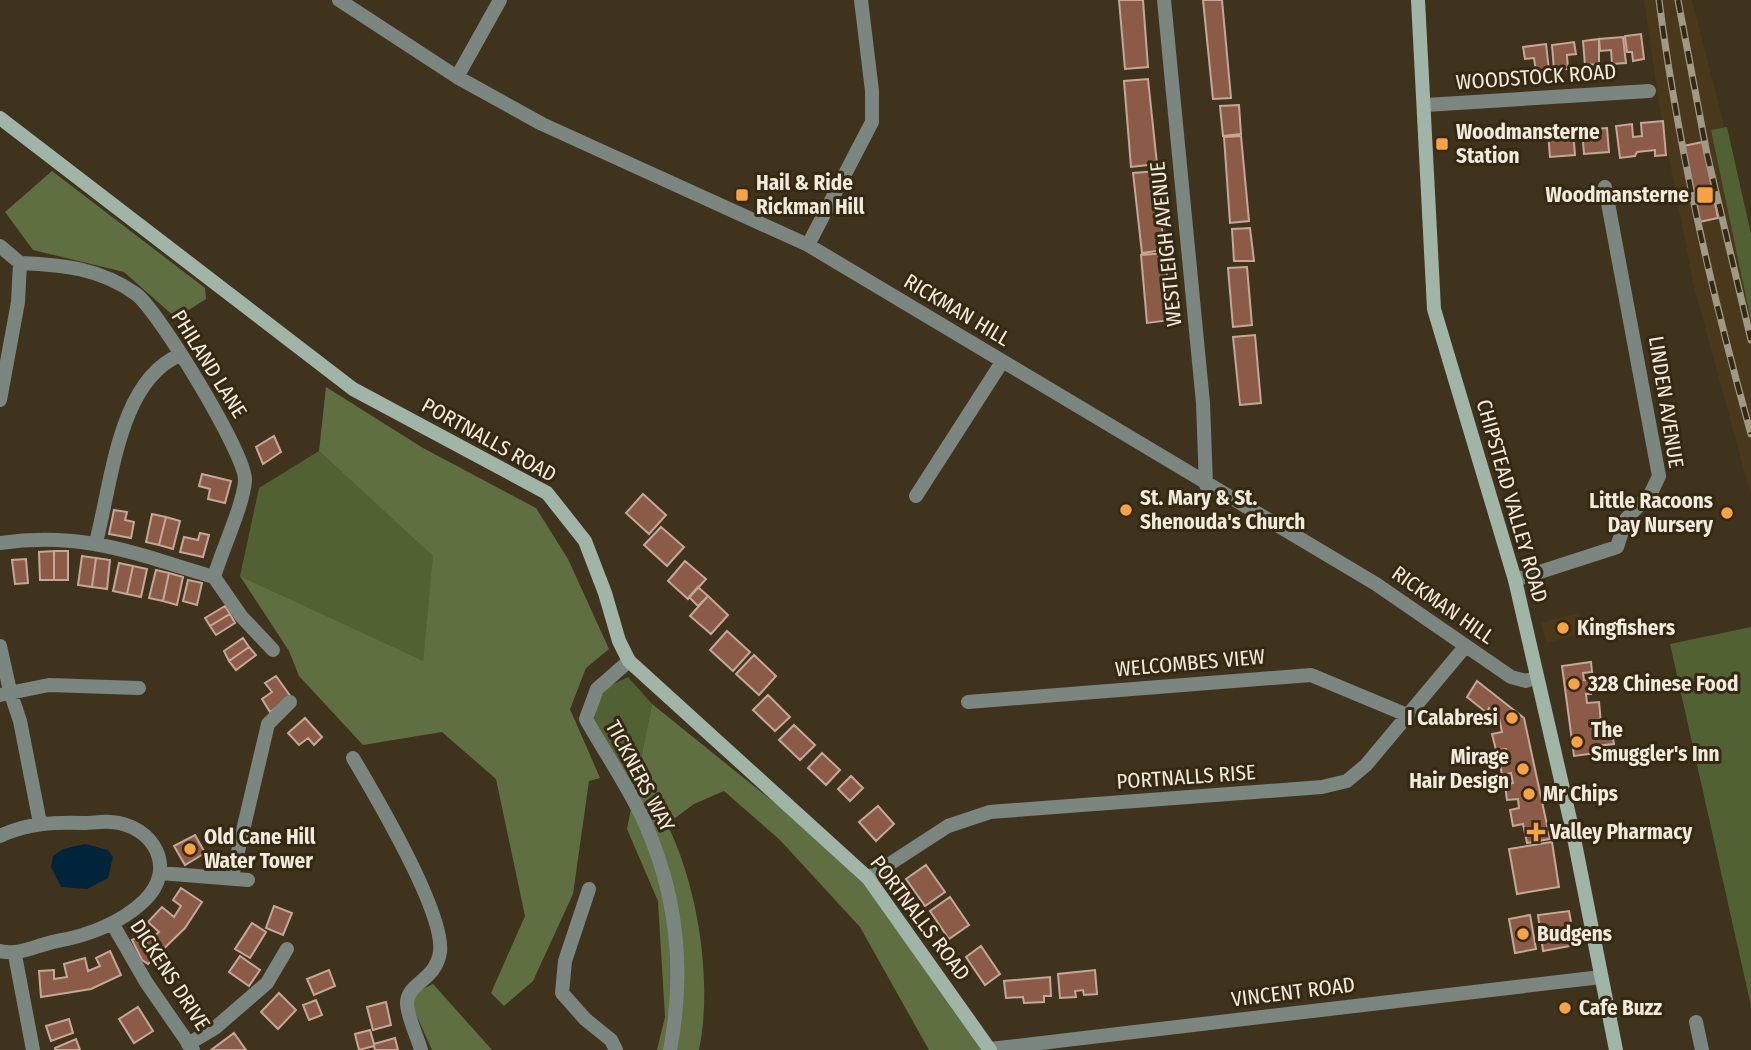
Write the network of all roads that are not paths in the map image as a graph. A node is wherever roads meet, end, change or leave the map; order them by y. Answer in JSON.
{"nodes":[{"id":1,"x":339,"y":0,"type":"edge"},
{"id":2,"x":500,"y":0,"type":"edge"},
{"id":3,"x":861,"y":0,"type":"edge"},
{"id":4,"x":1164,"y":0,"type":"edge"},
{"id":5,"x":1419,"y":0,"type":"edge"},
{"id":6,"x":457,"y":77,"type":"junction"},
{"id":7,"x":1649,"y":91,"type":"dead end"},
{"id":8,"x":1426,"y":105,"type":"junction"},
{"id":9,"x":0,"y":118,"type":"edge"},
{"id":10,"x":1605,"y":187,"type":"dead end"},
{"id":11,"x":808,"y":245,"type":"junction"},
{"id":12,"x":0,"y":246,"type":"edge"},
{"id":13,"x":20,"y":263,"type":"junction"},
{"id":14,"x":180,"y":355,"type":"junction"},
{"id":15,"x":1002,"y":362,"type":"junction"},
{"id":16,"x":0,"y":400,"type":"edge"},
{"id":17,"x":1206,"y":485,"type":"junction"},
{"id":18,"x":916,"y":496,"type":"dead end"},
{"id":19,"x":96,"y":542,"type":"junction"},
{"id":20,"x":0,"y":543,"type":"edge"},
{"id":21,"x":214,"y":577,"type":"junction"},
{"id":22,"x":1515,"y":580,"type":"junction"},
{"id":23,"x":0,"y":646,"type":"edge"},
{"id":24,"x":1464,"y":648,"type":"junction"},
{"id":25,"x":272,"y":650,"type":"dead end"},
{"id":26,"x":629,"y":661,"type":"junction"},
{"id":27,"x":1537,"y":677,"type":"junction"},
{"id":28,"x":139,"y":688,"type":"dead end"},
{"id":29,"x":5,"y":693,"type":"edge"},
{"id":30,"x":290,"y":702,"type":"dead end"},
{"id":31,"x":968,"y":702,"type":"dead end"},
{"id":32,"x":1407,"y":715,"type":"junction"},
{"id":33,"x":353,"y":758,"type":"dead end"},
{"id":34,"x":40,"y":823,"type":"junction"},
{"id":35,"x":0,"y":836,"type":"edge"},
{"id":36,"x":160,"y":873,"type":"junction"},
{"id":37,"x":232,"y":877,"type":"junction"},
{"id":38,"x":868,"y":878,"type":"junction"},
{"id":39,"x":248,"y":880,"type":"dead end"},
{"id":40,"x":589,"y":889,"type":"dead end"},
{"id":41,"x":111,"y":923,"type":"junction"},
{"id":42,"x":287,"y":949,"type":"dead end"},
{"id":43,"x":0,"y":951,"type":"edge"},
{"id":44,"x":15,"y":955,"type":"junction"},
{"id":45,"x":1601,"y":978,"type":"junction"},
{"id":46,"x":1696,"y":1022,"type":"dead end"},
{"id":47,"x":191,"y":1047,"type":"edge"},
{"id":48,"x":33,"y":1050,"type":"edge"},
{"id":49,"x":421,"y":1050,"type":"edge"},
{"id":50,"x":616,"y":1050,"type":"edge"},
{"id":51,"x":670,"y":1050,"type":"edge"},
{"id":52,"x":990,"y":1050,"type":"edge"},
{"id":53,"x":1616,"y":1050,"type":"edge"},
{"id":54,"x":1702,"y":1050,"type":"edge"}],
"edges":[{"from":1,"to":6,"type":"street","name":"RICKMAN HILL"},
{"from":2,"to":6,"type":"street"},
{"from":3,"to":11,"type":"street"},
{"from":4,"to":17,"type":"street","name":"WESTLEIGH AVENUE"},
{"from":5,"to":8,"type":"street","name":"CHIPSTEAD VALLEY ROAD"},
{"from":6,"to":11,"type":"street","name":"RICKMAN HILL"},
{"from":7,"to":8,"type":"street","name":"WOODSTOCK ROAD"},
{"from":8,"to":22,"type":"street","name":"CHIPSTEAD VALLEY ROAD"},
{"from":9,"to":26,"type":"street","name":"PORTNALLS ROAD"},
{"from":10,"to":22,"type":"street","name":"LINDEN AVENUE"},
{"from":11,"to":15,"type":"street","name":"RICKMAN HILL"},
{"from":12,"to":13,"type":"street"},
{"from":13,"to":14,"type":"street","name":"PHILAND LANE"},
{"from":13,"to":16,"type":"street"},
{"from":14,"to":19,"type":"street"},
{"from":14,"to":21,"type":"street","name":"PHILAND LANE"},
{"from":15,"to":17,"type":"street","name":"RICKMAN HILL"},
{"from":15,"to":18,"type":"street"},
{"from":17,"to":24,"type":"street","name":"RICKMAN HILL"},
{"from":19,"to":20,"type":"street"},
{"from":19,"to":21,"type":"street"},
{"from":21,"to":25,"type":"street"},
{"from":22,"to":27,"type":"street","name":"CHIPSTEAD VALLEY ROAD"},
{"from":23,"to":29,"type":"street"},
{"from":24,"to":27,"type":"street","name":"RICKMAN HILL"},
{"from":24,"to":32,"type":"street","name":"PORTNALLS RISE"},
{"from":26,"to":38,"type":"street","name":"PORTNALLS ROAD"},
{"from":26,"to":51,"type":"street","name":"TICKNERS WAY"},
{"from":27,"to":45,"type":"street","name":"CHIPSTEAD VALLEY ROAD"},
{"from":28,"to":29,"type":"street"},
{"from":29,"to":34,"type":"street"},
{"from":30,"to":37,"type":"street"},
{"from":31,"to":32,"type":"street","name":"WELCOMBES VIEW"},
{"from":32,"to":38,"type":"street","name":"PORTNALLS RISE"},
{"from":33,"to":49,"type":"street"},
{"from":34,"to":35,"type":"street"},
{"from":34,"to":36,"type":"street"},
{"from":36,"to":37,"type":"street"},
{"from":36,"to":41,"type":"street"},
{"from":37,"to":39,"type":"street"},
{"from":38,"to":52,"type":"street","name":"PORTNALLS ROAD"},
{"from":40,"to":50,"type":"street"},
{"from":41,"to":44,"type":"street"},
{"from":41,"to":47,"type":"street","name":"DICKENS DRIVE"},
{"from":42,"to":47,"type":"street"},
{"from":43,"to":44,"type":"street"},
{"from":44,"to":48,"type":"street"},
{"from":45,"to":52,"type":"street","name":"VINCENT ROAD"},
{"from":45,"to":53,"type":"street","name":"CHIPSTEAD VALLEY ROAD"},
{"from":46,"to":54,"type":"street"}]}
